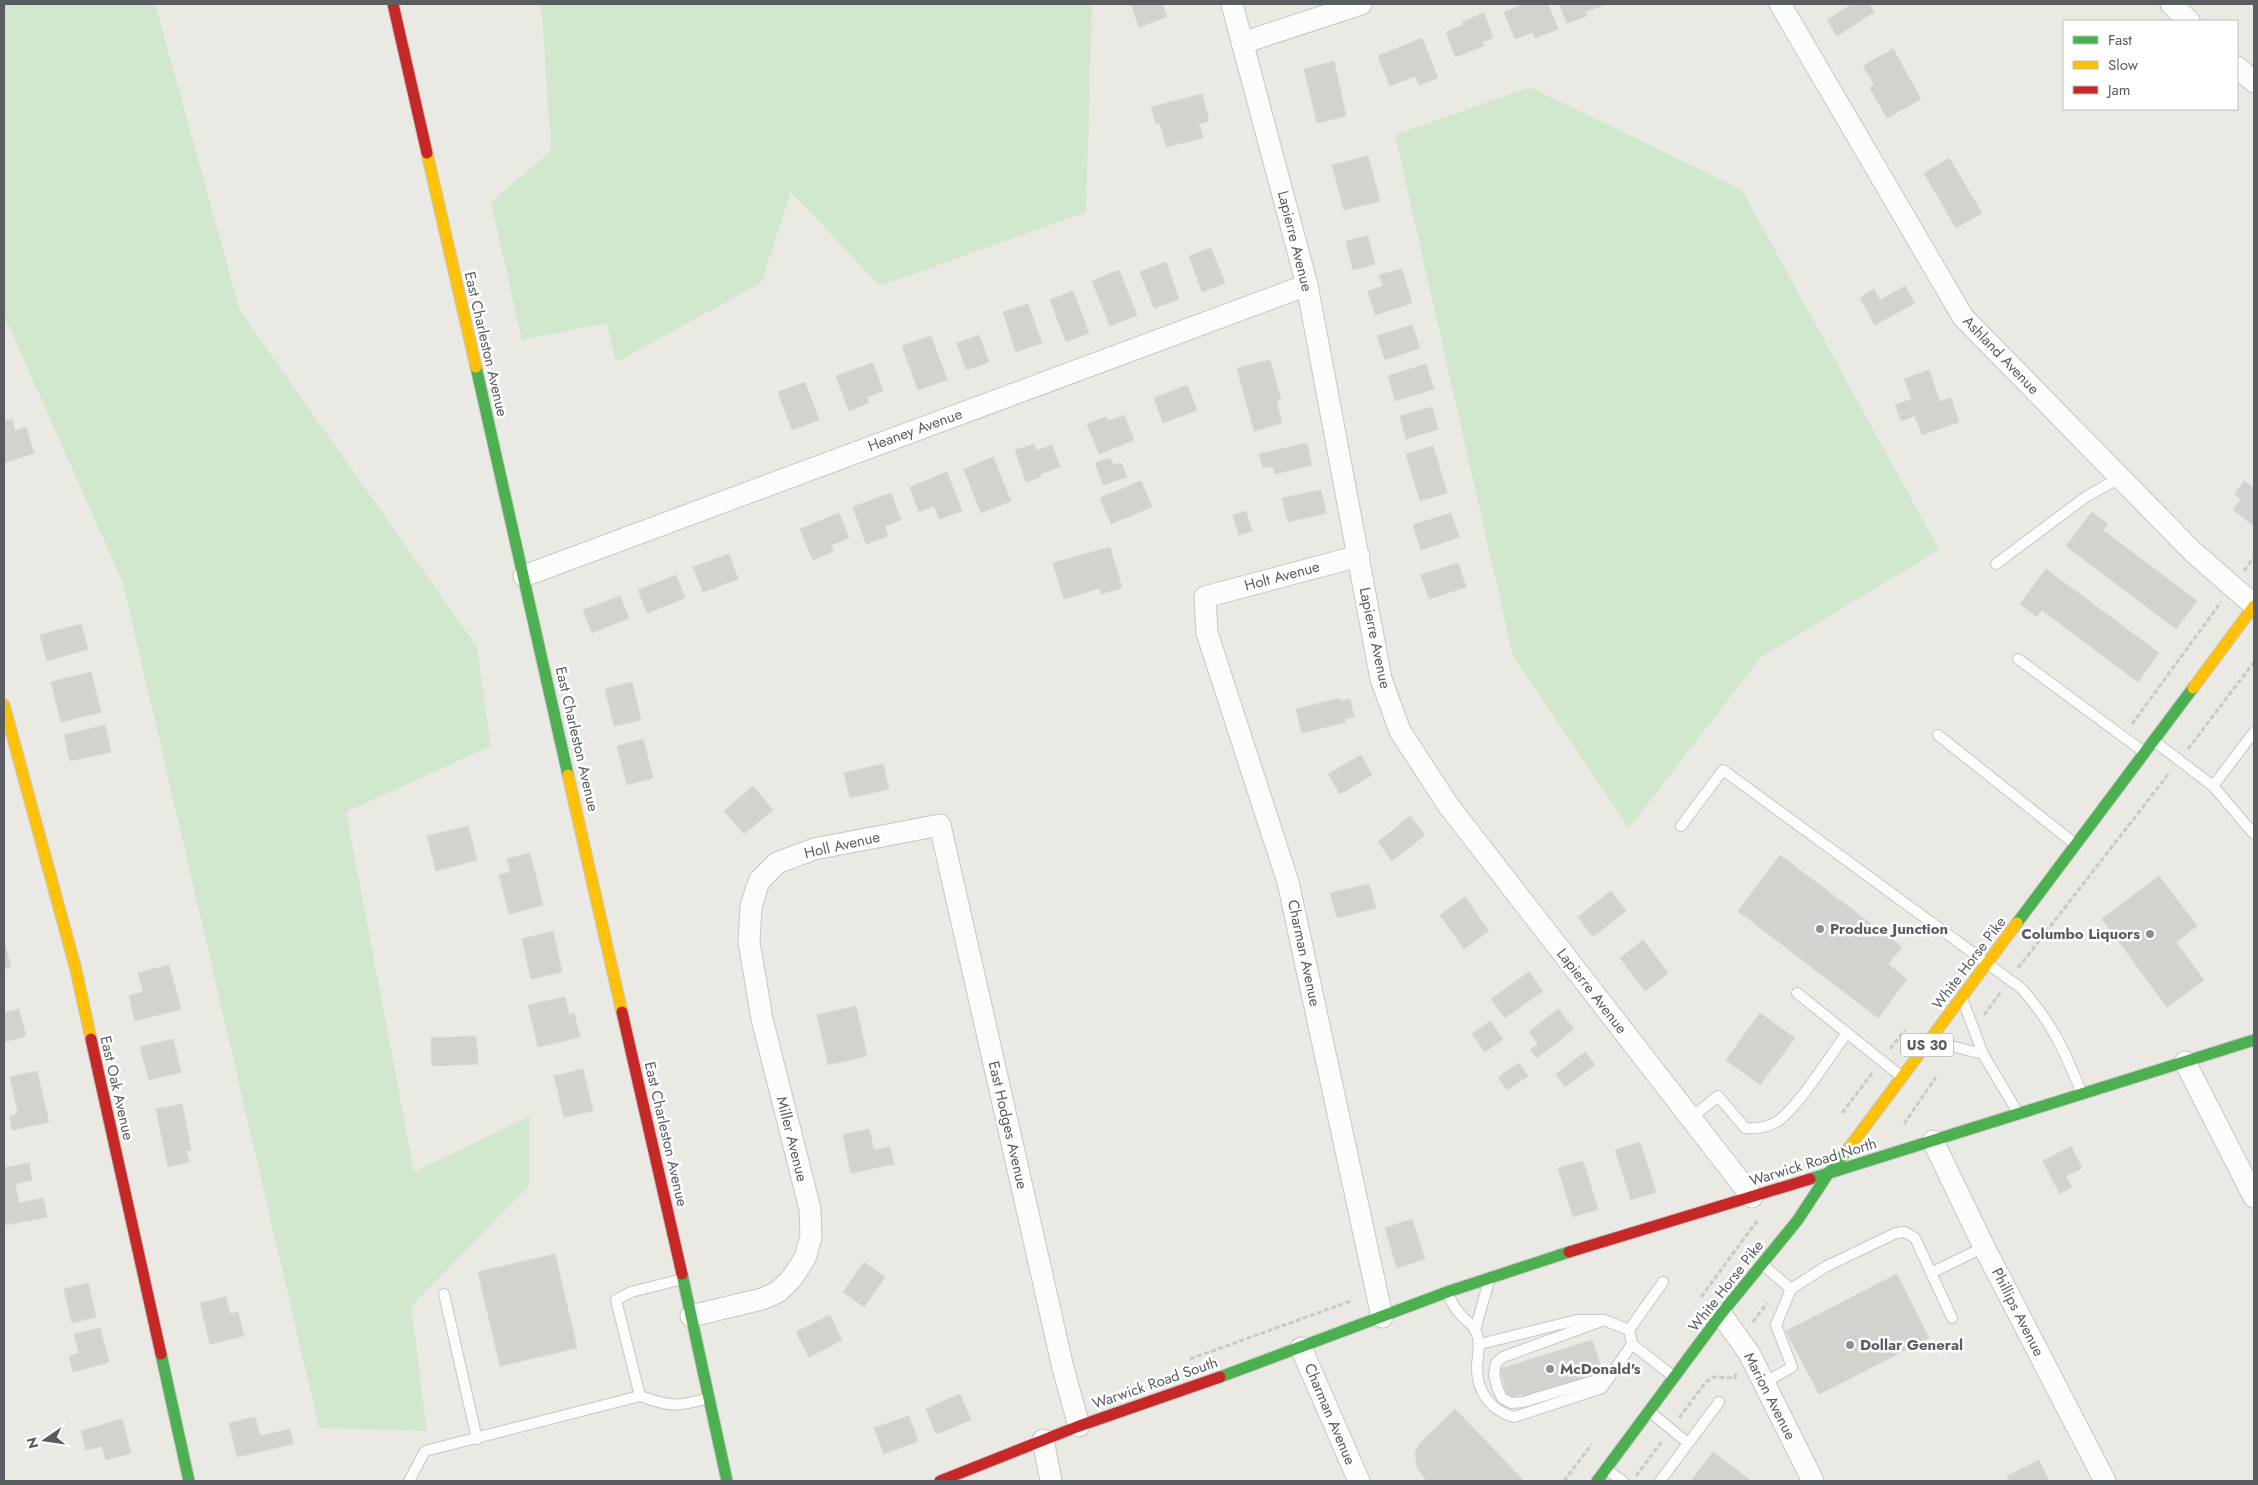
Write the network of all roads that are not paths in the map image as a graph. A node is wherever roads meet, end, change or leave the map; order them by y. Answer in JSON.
{"nodes":[{"id":1,"x":393,"y":4,"type":"edge"},
{"id":2,"x":1232,"y":4,"type":"edge"},
{"id":3,"x":1361,"y":4,"type":"edge"},
{"id":4,"x":1780,"y":4,"type":"edge"},
{"id":5,"x":2171,"y":4,"type":"edge"},
{"id":6,"x":2188,"y":20,"type":"edge"},
{"id":7,"x":1242,"y":43,"type":"junction"},
{"id":8,"x":2238,"y":69,"type":"edge"},
{"id":9,"x":2254,"y":82,"type":"edge"},
{"id":10,"x":1306,"y":285,"type":"junction"},
{"id":11,"x":2120,"y":478,"type":"junction"},
{"id":12,"x":1359,"y":556,"type":"junction"},
{"id":13,"x":1996,"y":564,"type":"dead end"},
{"id":14,"x":524,"y":576,"type":"junction"},
{"id":15,"x":1205,"y":596,"type":"joint"},
{"id":16,"x":2254,"y":605,"type":"edge"},
{"id":17,"x":2018,"y":658,"type":"dead end"},
{"id":18,"x":4,"y":705,"type":"edge"},
{"id":19,"x":2254,"y":732,"type":"edge"},
{"id":20,"x":1938,"y":734,"type":"dead end"},
{"id":21,"x":2154,"y":741,"type":"junction"},
{"id":22,"x":2145,"y":753,"type":"junction"},
{"id":23,"x":2213,"y":786,"type":"junction"},
{"id":24,"x":940,"y":824,"type":"joint"},
{"id":25,"x":1681,"y":826,"type":"dead end"},
{"id":26,"x":2254,"y":832,"type":"edge"},
{"id":27,"x":2076,"y":845,"type":"junction"},
{"id":28,"x":757,"y":887,"type":"joint"},
{"id":29,"x":1987,"y":964,"type":"junction"},
{"id":30,"x":1797,"y":993,"type":"dead end"},
{"id":31,"x":1962,"y":999,"type":"junction"},
{"id":32,"x":1847,"y":1033,"type":"junction"},
{"id":33,"x":2254,"y":1040,"type":"edge"},
{"id":34,"x":1930,"y":1041,"type":"junction"},
{"id":35,"x":1983,"y":1054,"type":"junction"},
{"id":36,"x":2185,"y":1062,"type":"junction"},
{"id":37,"x":1903,"y":1078,"type":"junction"},
{"id":38,"x":2082,"y":1094,"type":"junction"},
{"id":39,"x":2018,"y":1114,"type":"junction"},
{"id":40,"x":1690,"y":1118,"type":"junction"},
{"id":41,"x":1933,"y":1141,"type":"junction"},
{"id":42,"x":1828,"y":1174,"type":"junction"},
{"id":43,"x":2254,"y":1197,"type":"edge"},
{"id":44,"x":1757,"y":1206,"type":"junction"},
{"id":45,"x":1984,"y":1247,"type":"junction"},
{"id":46,"x":1762,"y":1264,"type":"junction"},
{"id":47,"x":1931,"y":1273,"type":"junction"},
{"id":48,"x":683,"y":1279,"type":"junction"},
{"id":49,"x":1489,"y":1279,"type":"junction"},
{"id":50,"x":1663,"y":1282,"type":"dead end"},
{"id":51,"x":1791,"y":1289,"type":"junction"},
{"id":52,"x":1447,"y":1292,"type":"junction"},
{"id":53,"x":444,"y":1294,"type":"dead end"},
{"id":54,"x":1721,"y":1314,"type":"junction"},
{"id":55,"x":691,"y":1316,"type":"junction"},
{"id":56,"x":1382,"y":1317,"type":"junction"},
{"id":57,"x":1952,"y":1318,"type":"dead end"},
{"id":58,"x":1604,"y":1320,"type":"junction"},
{"id":59,"x":1475,"y":1330,"type":"junction"},
{"id":60,"x":1629,"y":1330,"type":"junction"},
{"id":61,"x":1480,"y":1344,"type":"junction"},
{"id":62,"x":1632,"y":1344,"type":"junction"},
{"id":63,"x":1301,"y":1348,"type":"junction"},
{"id":64,"x":1610,"y":1376,"type":"junction"},
{"id":65,"x":1674,"y":1377,"type":"junction"},
{"id":66,"x":1764,"y":1382,"type":"junction"},
{"id":67,"x":640,"y":1396,"type":"junction"},
{"id":68,"x":710,"y":1398,"type":"junction"},
{"id":69,"x":1719,"y":1402,"type":"dead end"},
{"id":70,"x":1650,"y":1411,"type":"junction"},
{"id":71,"x":1079,"y":1426,"type":"junction"},
{"id":72,"x":477,"y":1439,"type":"junction"},
{"id":73,"x":1043,"y":1440,"type":"junction"},
{"id":74,"x":1688,"y":1443,"type":"junction"},
{"id":75,"x":1606,"y":1469,"type":"junction"},
{"id":76,"x":189,"y":1481,"type":"edge"},
{"id":77,"x":409,"y":1481,"type":"edge"},
{"id":78,"x":727,"y":1481,"type":"edge"},
{"id":79,"x":940,"y":1481,"type":"edge"},
{"id":80,"x":1051,"y":1481,"type":"edge"},
{"id":81,"x":1359,"y":1481,"type":"edge"},
{"id":82,"x":1598,"y":1481,"type":"edge"},
{"id":83,"x":1623,"y":1481,"type":"edge"},
{"id":84,"x":1660,"y":1481,"type":"edge"},
{"id":85,"x":1814,"y":1481,"type":"edge"},
{"id":86,"x":2105,"y":1481,"type":"edge"}],
"edges":[{"from":1,"to":14,"type":"main road","name":"East Charleston Avenue"},
{"from":2,"to":7,"type":"street","name":"Lapierre Avenue"},
{"from":3,"to":7,"type":"street"},
{"from":4,"to":11,"type":"street","name":"Ashland Avenue"},
{"from":5,"to":6,"type":"street"},
{"from":7,"to":10,"type":"street","name":"Lapierre Avenue"},
{"from":8,"to":9,"type":"street"},
{"from":10,"to":12,"type":"street","name":"Lapierre Avenue"},
{"from":10,"to":14,"type":"street","name":"Heaney Avenue"},
{"from":11,"to":13,"type":"lane"},
{"from":11,"to":16,"type":"street","name":"Ashland Avenue"},
{"from":12,"to":15,"type":"street","name":"Holt Avenue"},
{"from":12,"to":40,"type":"street","name":"Lapierre Avenue"},
{"from":14,"to":48,"type":"main road","name":"East Charleston Avenue"},
{"from":15,"to":56,"type":"street","name":"Charman Avenue"},
{"from":16,"to":21,"type":"main road","name":"White Horse Pike","number":"US 30"},
{"from":17,"to":22,"type":"lane"},
{"from":18,"to":76,"type":"main road","name":"East Oak Avenue"},
{"from":19,"to":23,"type":"lane"},
{"from":20,"to":27,"type":"lane"},
{"from":21,"to":22,"type":"main road","name":"White Horse Pike","number":"US 30"},
{"from":21,"to":23,"type":"lane"},
{"from":22,"to":27,"type":"main road","name":"White Horse Pike","number":"US 30"},
{"from":23,"to":26,"type":"lane"},
{"from":24,"to":28,"type":"street","name":"Holl Avenue"},
{"from":24,"to":71,"type":"street","name":"East Hodges Avenue"},
{"from":25,"to":29,"type":"lane"},
{"from":27,"to":29,"type":"main road","name":"White Horse Pike","number":"US 30"},
{"from":28,"to":55,"type":"street","name":"Miller Avenue"},
{"from":29,"to":31,"type":"main road","name":"White Horse Pike","number":"US 30"},
{"from":29,"to":38,"type":"lane"},
{"from":30,"to":32,"type":"lane"},
{"from":31,"to":34,"type":"main road","name":"White Horse Pike","number":"US 30"},
{"from":31,"to":35,"type":"lane"},
{"from":32,"to":37,"type":"lane"},
{"from":32,"to":40,"type":"lane"},
{"from":33,"to":36,"type":"main road","name":"Warwick Road North"},
{"from":34,"to":35,"type":"lane"},
{"from":34,"to":37,"type":"main road","name":"White Horse Pike","number":"US 30"},
{"from":35,"to":39,"type":"lane"},
{"from":36,"to":38,"type":"main road","name":"Warwick Road North"},
{"from":36,"to":43,"type":"street"},
{"from":37,"to":42,"type":"main road","name":"White Horse Pike","number":"US 30"},
{"from":38,"to":39,"type":"main road","name":"Warwick Road North"},
{"from":39,"to":41,"type":"main road","name":"Warwick Road North"},
{"from":40,"to":44,"type":"street","name":"Lapierre Avenue"},
{"from":41,"to":42,"type":"main road","name":"Warwick Road North"},
{"from":41,"to":45,"type":"street","name":"Phillips Avenue"},
{"from":42,"to":44,"type":"main road","name":"Warwick Road North"},
{"from":42,"to":46,"type":"main road","name":"White Horse Pike","number":"US 30"},
{"from":44,"to":49,"type":"main road","name":"Warwick Road North"},
{"from":45,"to":47,"type":"lane"},
{"from":45,"to":86,"type":"street","name":"Phillips Avenue"},
{"from":46,"to":51,"type":"lane"},
{"from":46,"to":54,"type":"main road","name":"White Horse Pike","number":"US 30"},
{"from":47,"to":51,"type":"lane"},
{"from":47,"to":57,"type":"lane"},
{"from":48,"to":55,"type":"main road","name":"East Charleston Avenue"},
{"from":48,"to":67,"type":"lane"},
{"from":49,"to":52,"type":"main road","name":"Warwick Road North"},
{"from":49,"to":59,"type":"lane"},
{"from":50,"to":60,"type":"lane"},
{"from":51,"to":66,"type":"lane"},
{"from":52,"to":56,"type":"main road","name":"Warwick Road North"},
{"from":52,"to":59,"type":"lane"},
{"from":53,"to":72,"type":"lane"},
{"from":54,"to":65,"type":"main road","name":"White Horse Pike","number":"US 30"},
{"from":54,"to":66,"type":"street","name":"Marion Avenue"},
{"from":55,"to":68,"type":"main road","name":"East Charleston Avenue"},
{"from":56,"to":63,"type":"main road","name":"Warwick Road South"},
{"from":58,"to":60,"type":"lane"},
{"from":58,"to":61,"type":"lane"},
{"from":58,"to":64,"type":"lane"},
{"from":59,"to":61,"type":"lane"},
{"from":60,"to":62,"type":"lane"},
{"from":61,"to":64,"type":"lane"},
{"from":62,"to":64,"type":"lane"},
{"from":62,"to":65,"type":"lane"},
{"from":63,"to":71,"type":"main road","name":"Warwick Road South"},
{"from":63,"to":81,"type":"street","name":"Charman Avenue"},
{"from":65,"to":70,"type":"main road","name":"White Horse Pike","number":"US 30"},
{"from":66,"to":85,"type":"street","name":"Marion Avenue"},
{"from":67,"to":68,"type":"lane"},
{"from":67,"to":72,"type":"lane"},
{"from":68,"to":78,"type":"main road","name":"East Charleston Avenue"},
{"from":69,"to":74,"type":"lane"},
{"from":70,"to":74,"type":"lane"},
{"from":70,"to":75,"type":"main road","name":"White Horse Pike","number":"US 30"},
{"from":71,"to":73,"type":"main road","name":"Warwick Road South"},
{"from":72,"to":77,"type":"lane"},
{"from":73,"to":79,"type":"main road","name":"Warwick Road South"},
{"from":73,"to":80,"type":"street"},
{"from":74,"to":84,"type":"lane"},
{"from":75,"to":82,"type":"main road","name":"White Horse Pike","number":"US 30"},
{"from":75,"to":83,"type":"lane"}]}
